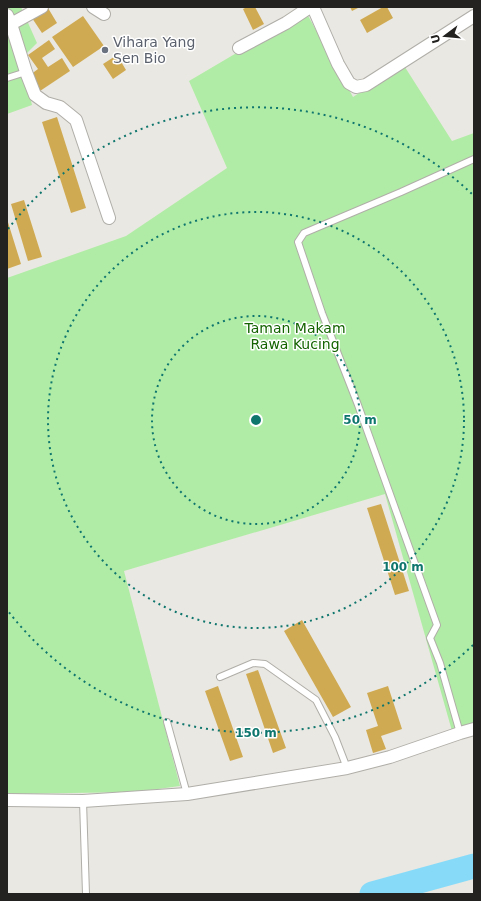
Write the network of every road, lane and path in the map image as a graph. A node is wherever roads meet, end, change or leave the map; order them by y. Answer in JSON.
{"nodes":[{"id":1,"x":42,"y":7,"type":"edge"},
{"id":2,"x":93,"y":7,"type":"edge"},
{"id":3,"x":310,"y":7,"type":"edge"},
{"id":4,"x":313,"y":7,"type":"edge"},
{"id":5,"x":104,"y":14,"type":"dead end"},
{"id":6,"x":474,"y":16,"type":"edge"},
{"id":7,"x":9,"y":20,"type":"edge"},
{"id":8,"x":239,"y":48,"type":"dead end"},
{"id":9,"x":26,"y":72,"type":"junction"},
{"id":10,"x":7,"y":78,"type":"edge"},
{"id":11,"x":474,"y":159,"type":"edge"},
{"id":12,"x":109,"y":218,"type":"dead end"},
{"id":13,"x":220,"y":677,"type":"dead end"},
{"id":14,"x":167,"y":722,"type":"dead end"},
{"id":15,"x":474,"y":730,"type":"edge"},
{"id":16,"x":460,"y":733,"type":"junction"},
{"id":17,"x":347,"y":768,"type":"junction"},
{"id":18,"x":187,"y":794,"type":"junction"},
{"id":19,"x":7,"y":800,"type":"edge"},
{"id":20,"x":82,"y":801,"type":"junction"},
{"id":21,"x":86,"y":894,"type":"edge"}],
"edges":[{"from":1,"to":7,"type":"street"},
{"from":2,"to":5,"type":"street"},
{"from":3,"to":8,"type":"street"},
{"from":4,"to":6,"type":"street"},
{"from":7,"to":9,"type":"street"},
{"from":9,"to":10,"type":"lane"},
{"from":9,"to":12,"type":"street"},
{"from":11,"to":16,"type":"lane"},
{"from":13,"to":17,"type":"lane"},
{"from":14,"to":18,"type":"lane"},
{"from":15,"to":16,"type":"street"},
{"from":16,"to":17,"type":"street"},
{"from":17,"to":18,"type":"street"},
{"from":18,"to":20,"type":"street"},
{"from":19,"to":20,"type":"street"},
{"from":20,"to":21,"type":"lane"}]}
